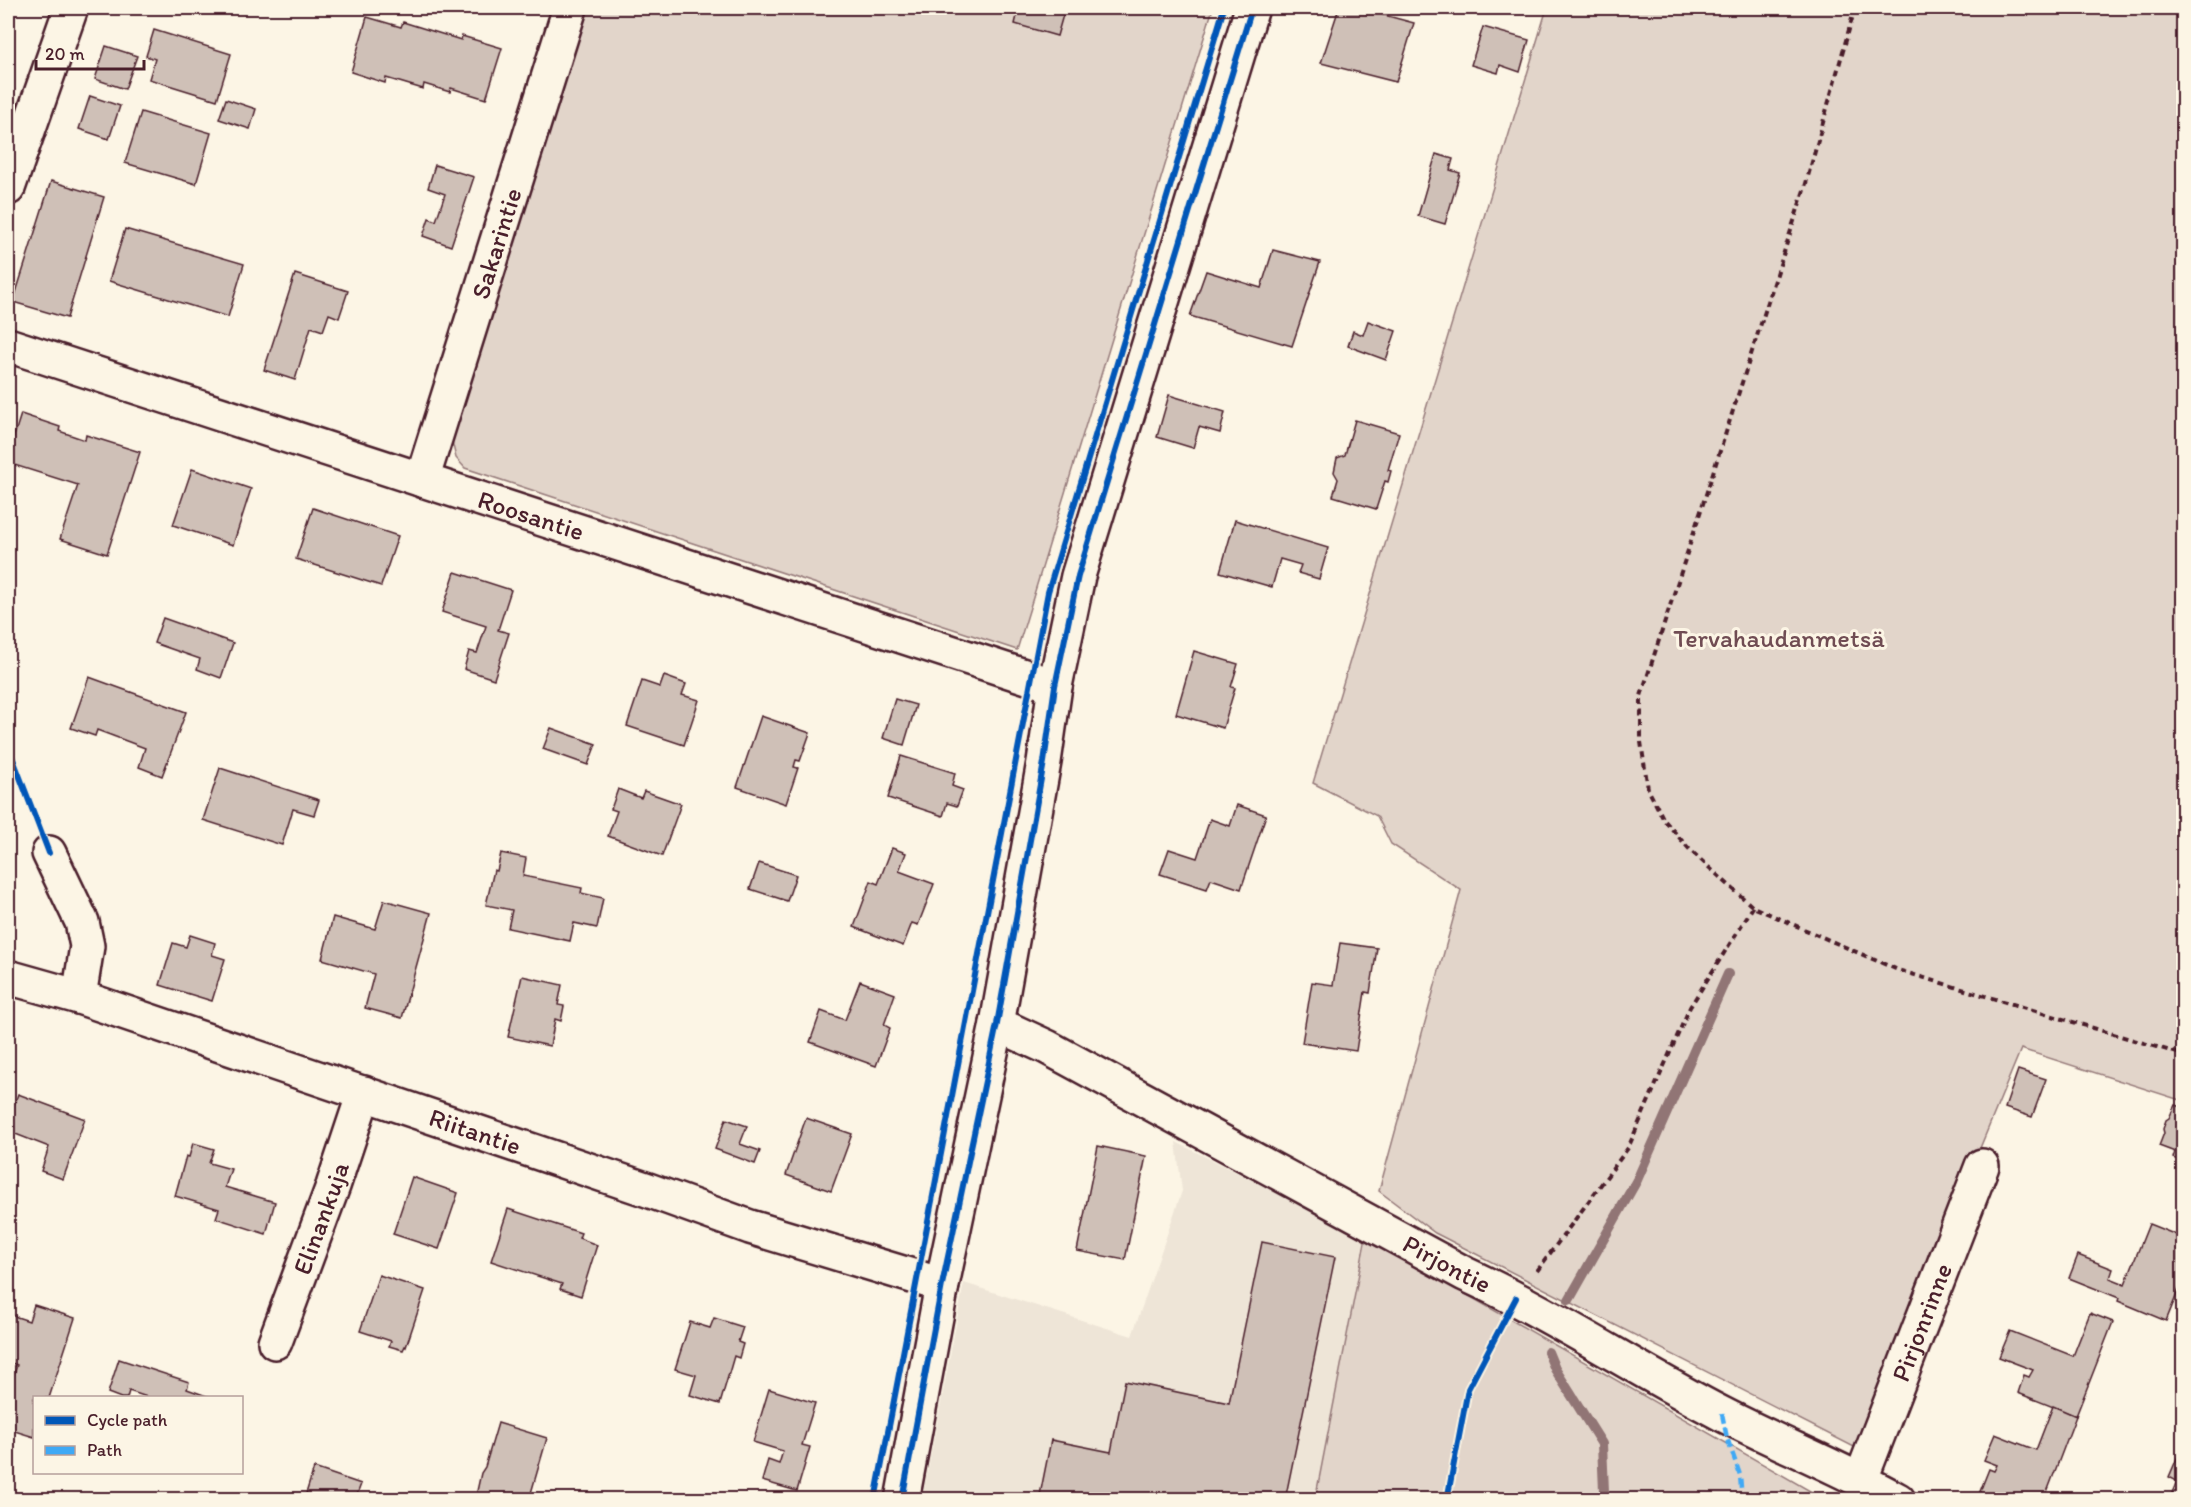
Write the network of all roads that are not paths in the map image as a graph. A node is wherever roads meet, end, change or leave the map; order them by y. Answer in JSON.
{"nodes":[{"id":1,"x":70,"y":8,"type":"edge"},
{"id":2,"x":570,"y":8,"type":"edge"},
{"id":3,"x":1252,"y":8,"type":"edge"},
{"id":4,"x":8,"y":188,"type":"edge"},
{"id":5,"x":8,"y":345,"type":"edge"},
{"id":6,"x":422,"y":480,"type":"junction"},
{"id":7,"x":1055,"y":686,"type":"junction"},
{"id":8,"x":49,"y":853,"type":"dead end"},
{"id":9,"x":8,"y":977,"type":"edge"},
{"id":10,"x":80,"y":997,"type":"junction"},
{"id":11,"x":997,"y":1024,"type":"junction"},
{"id":12,"x":364,"y":1093,"type":"junction"},
{"id":13,"x":1982,"y":1166,"type":"dead end"},
{"id":14,"x":942,"y":1285,"type":"junction"},
{"id":15,"x":275,"y":1342,"type":"dead end"},
{"id":16,"x":1861,"y":1479,"type":"junction"},
{"id":17,"x":902,"y":1500,"type":"edge"},
{"id":18,"x":1898,"y":1500,"type":"edge"}],
"edges":[{"from":1,"to":4,"type":"street"},
{"from":2,"to":6,"type":"street","name":"Sakarintie"},
{"from":3,"to":7,"type":"street"},
{"from":5,"to":6,"type":"street","name":"Roosantie"},
{"from":6,"to":7,"type":"street","name":"Roosantie"},
{"from":7,"to":11,"type":"street"},
{"from":8,"to":10,"type":"street"},
{"from":9,"to":10,"type":"street","name":"Riitantie"},
{"from":10,"to":12,"type":"street","name":"Riitantie"},
{"from":11,"to":14,"type":"street"},
{"from":11,"to":16,"type":"street","name":"Pirjontie"},
{"from":12,"to":14,"type":"street","name":"Riitantie"},
{"from":12,"to":15,"type":"street","name":"Elinankuja"},
{"from":13,"to":16,"type":"street","name":"Pirjonrinne"},
{"from":14,"to":17,"type":"street"},
{"from":16,"to":18,"type":"street","name":"Pirjontie"}]}
